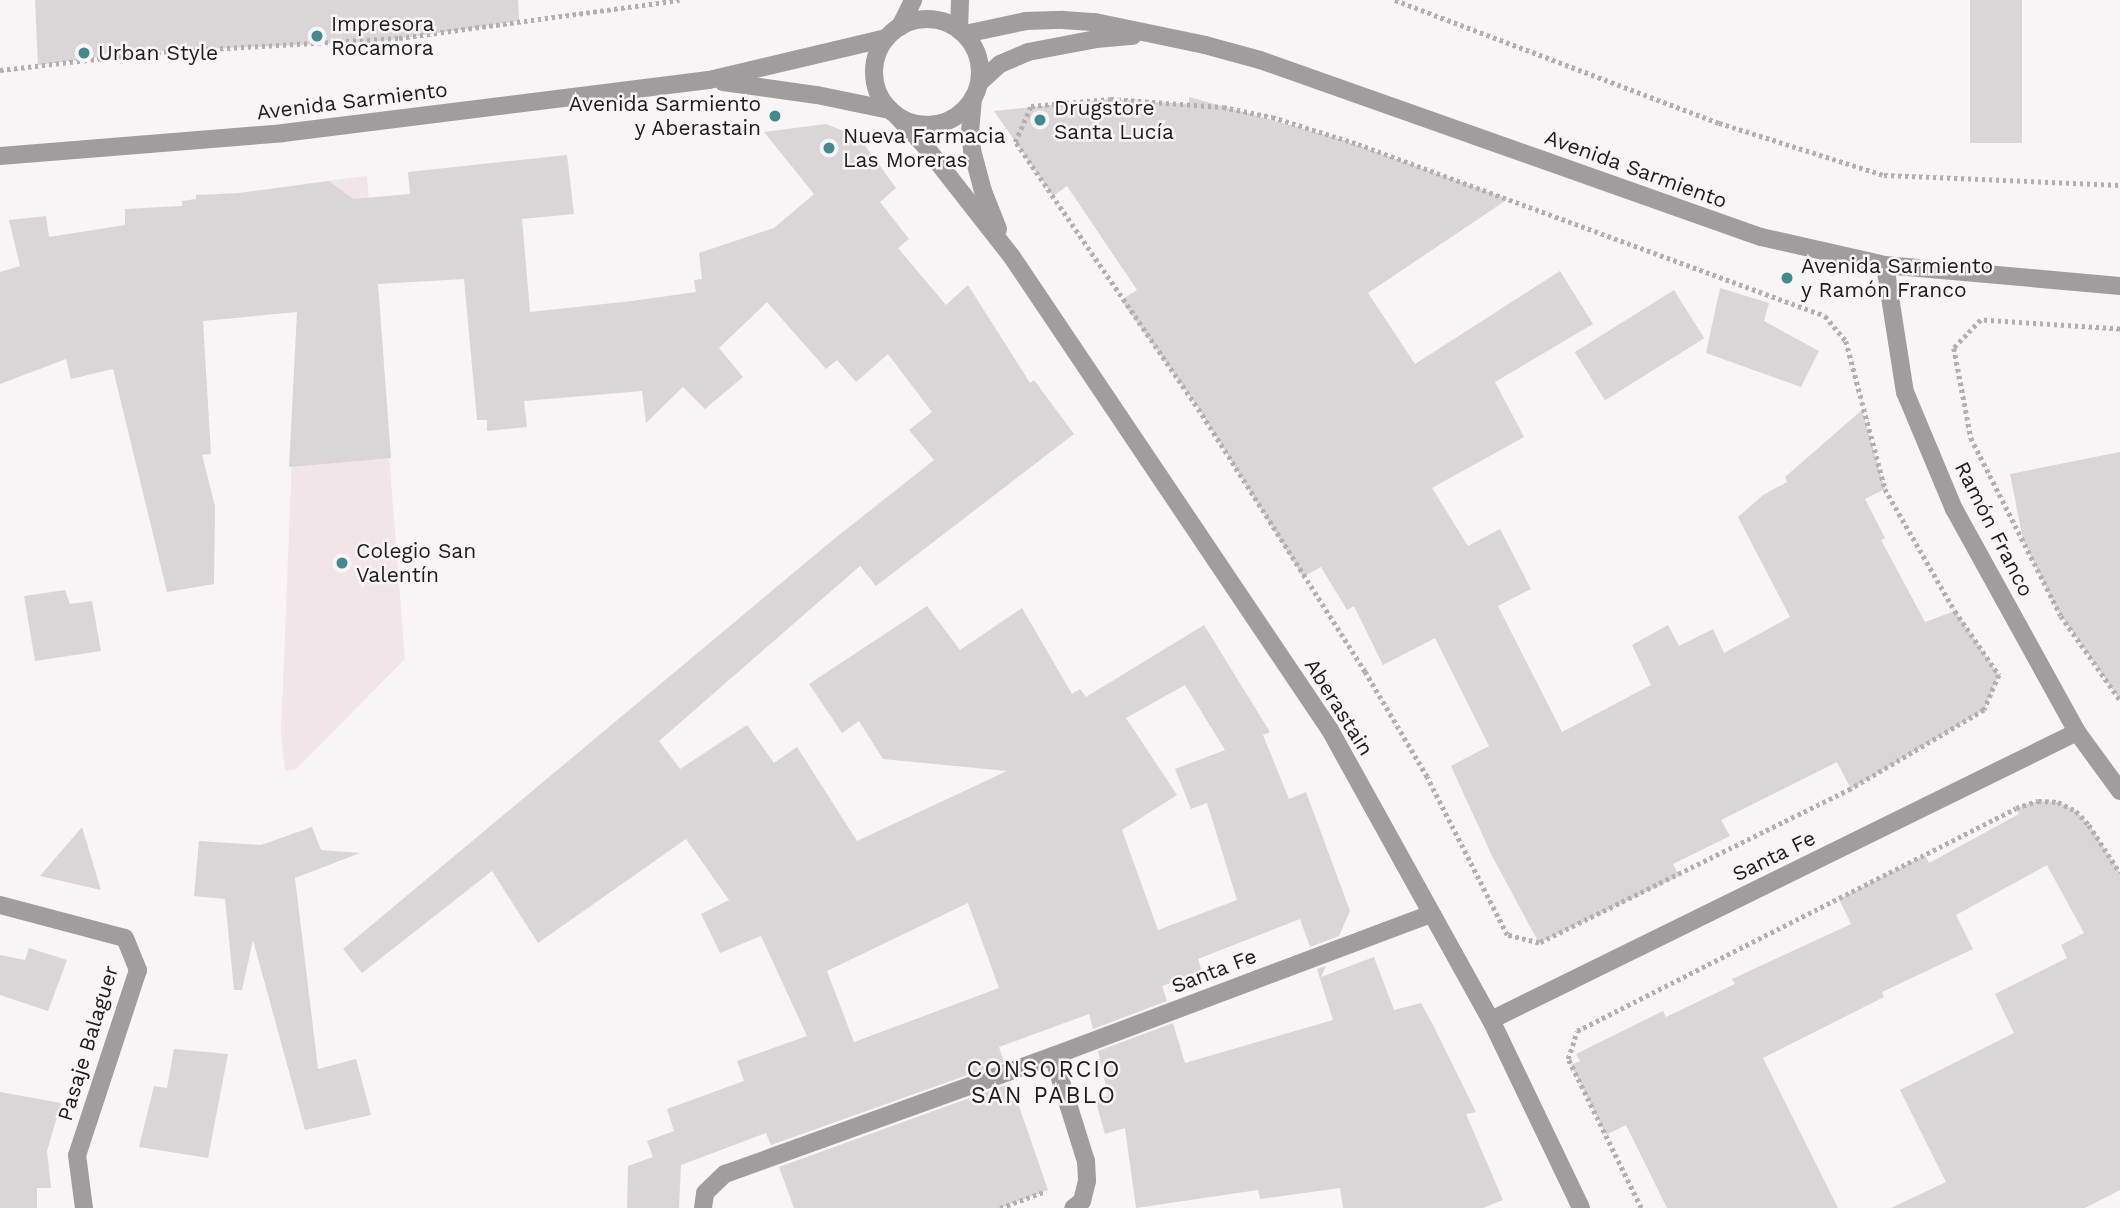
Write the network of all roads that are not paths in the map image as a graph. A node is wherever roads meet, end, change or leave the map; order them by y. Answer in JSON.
{"nodes":[{"id":1,"x":913,"y":0,"type":"edge"},
{"id":2,"x":960,"y":0,"type":"edge"},
{"id":3,"x":893,"y":32,"type":"junction"},
{"id":4,"x":962,"y":32,"type":"junction"},
{"id":5,"x":1151,"y":35,"type":"junction"},
{"id":6,"x":709,"y":80,"type":"junction"},
{"id":7,"x":976,"y":90,"type":"junction"},
{"id":8,"x":894,"y":113,"type":"junction"},
{"id":9,"x":0,"y":156,"type":"edge"},
{"id":10,"x":1012,"y":257,"type":"junction"},
{"id":11,"x":1885,"y":265,"type":"junction"},
{"id":12,"x":2120,"y":286,"type":"edge"},
{"id":13,"x":2077,"y":732,"type":"junction"},
{"id":14,"x":2120,"y":791,"type":"edge"},
{"id":15,"x":0,"y":905,"type":"edge"},
{"id":16,"x":1431,"y":914,"type":"junction"},
{"id":17,"x":1491,"y":1020,"type":"junction"},
{"id":18,"x":1053,"y":1056,"type":"junction"},
{"id":19,"x":84,"y":1208,"type":"edge"},
{"id":20,"x":704,"y":1208,"type":"edge"},
{"id":21,"x":1073,"y":1208,"type":"edge"},
{"id":22,"x":1581,"y":1208,"type":"edge"}],
"edges":[{"from":1,"to":3,"type":"street"},
{"from":2,"to":4,"type":"street"},
{"from":3,"to":4,"type":"street"},
{"from":3,"to":6,"type":"street","name":"Avenida Sarmiento"},
{"from":3,"to":8,"type":"street"},
{"from":4,"to":5,"type":"street","name":"Avenida Sarmiento"},
{"from":4,"to":7,"type":"street"},
{"from":5,"to":7,"type":"street","name":"Avenida Sarmiento"},
{"from":5,"to":11,"type":"street","name":"Avenida Sarmiento"},
{"from":6,"to":8,"type":"street","name":"Avenida Sarmiento"},
{"from":6,"to":9,"type":"street","name":"Avenida Sarmiento"},
{"from":7,"to":8,"type":"street"},
{"from":7,"to":10,"type":"street","name":"Aberastain"},
{"from":8,"to":10,"type":"street","name":"Aberastain"},
{"from":10,"to":16,"type":"street","name":"Aberastain"},
{"from":11,"to":12,"type":"street","name":"Avenida Sarmiento"},
{"from":11,"to":13,"type":"street","name":"Ramón Franco"},
{"from":13,"to":14,"type":"street","name":"Ramón Franco"},
{"from":13,"to":17,"type":"street","name":"Santa Fe"},
{"from":15,"to":19,"type":"street","name":"Pasaje Balaguer"},
{"from":16,"to":17,"type":"street","name":"Aberastain"},
{"from":16,"to":18,"type":"street","name":"Santa Fe"},
{"from":17,"to":22,"type":"street","name":"Aberastain"},
{"from":18,"to":20,"type":"street","name":"Santa Fe"},
{"from":18,"to":21,"type":"street"}]}
